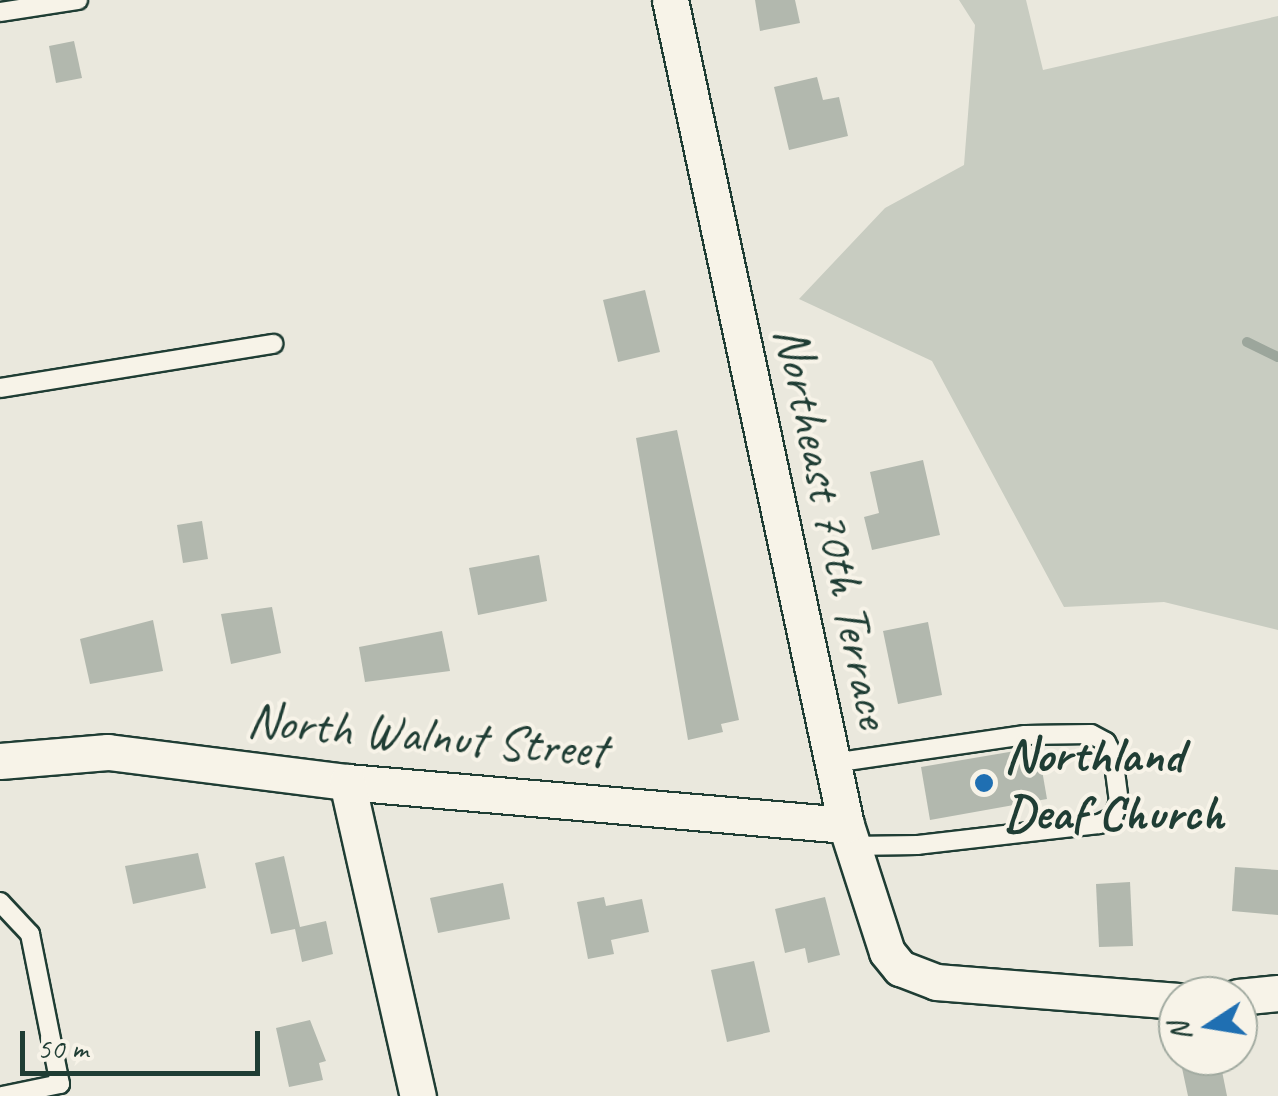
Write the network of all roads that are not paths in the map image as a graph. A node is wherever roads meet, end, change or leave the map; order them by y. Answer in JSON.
{"nodes":[{"id":1,"x":78,"y":0,"type":"edge"},
{"id":2,"x":670,"y":0,"type":"edge"},
{"id":3,"x":0,"y":12,"type":"edge"},
{"id":4,"x":274,"y":344,"type":"dead end"},
{"id":5,"x":0,"y":388,"type":"edge"},
{"id":6,"x":0,"y":761,"type":"edge"},
{"id":7,"x":833,"y":764,"type":"junction"},
{"id":8,"x":348,"y":782,"type":"junction"},
{"id":9,"x":849,"y":836,"type":"junction"},
{"id":10,"x":0,"y":902,"type":"edge"},
{"id":11,"x":1158,"y":1000,"type":"edge"},
{"id":12,"x":2,"y":1096,"type":"edge"},
{"id":13,"x":418,"y":1096,"type":"edge"}],
"edges":[{"from":1,"to":3,"type":"lane"},
{"from":2,"to":7,"type":"street","name":"Northeast 70th Terrace"},
{"from":4,"to":5,"type":"lane"},
{"from":6,"to":8,"type":"street","name":"North Walnut Street"},
{"from":7,"to":9,"type":"street","name":"Northeast 70th Terrace"},
{"from":7,"to":9,"type":"lane"},
{"from":8,"to":9,"type":"street","name":"North Walnut Street"},
{"from":8,"to":13,"type":"street"},
{"from":9,"to":11,"type":"street","name":"Northeast 70th Terrace"},
{"from":10,"to":12,"type":"lane"}]}
